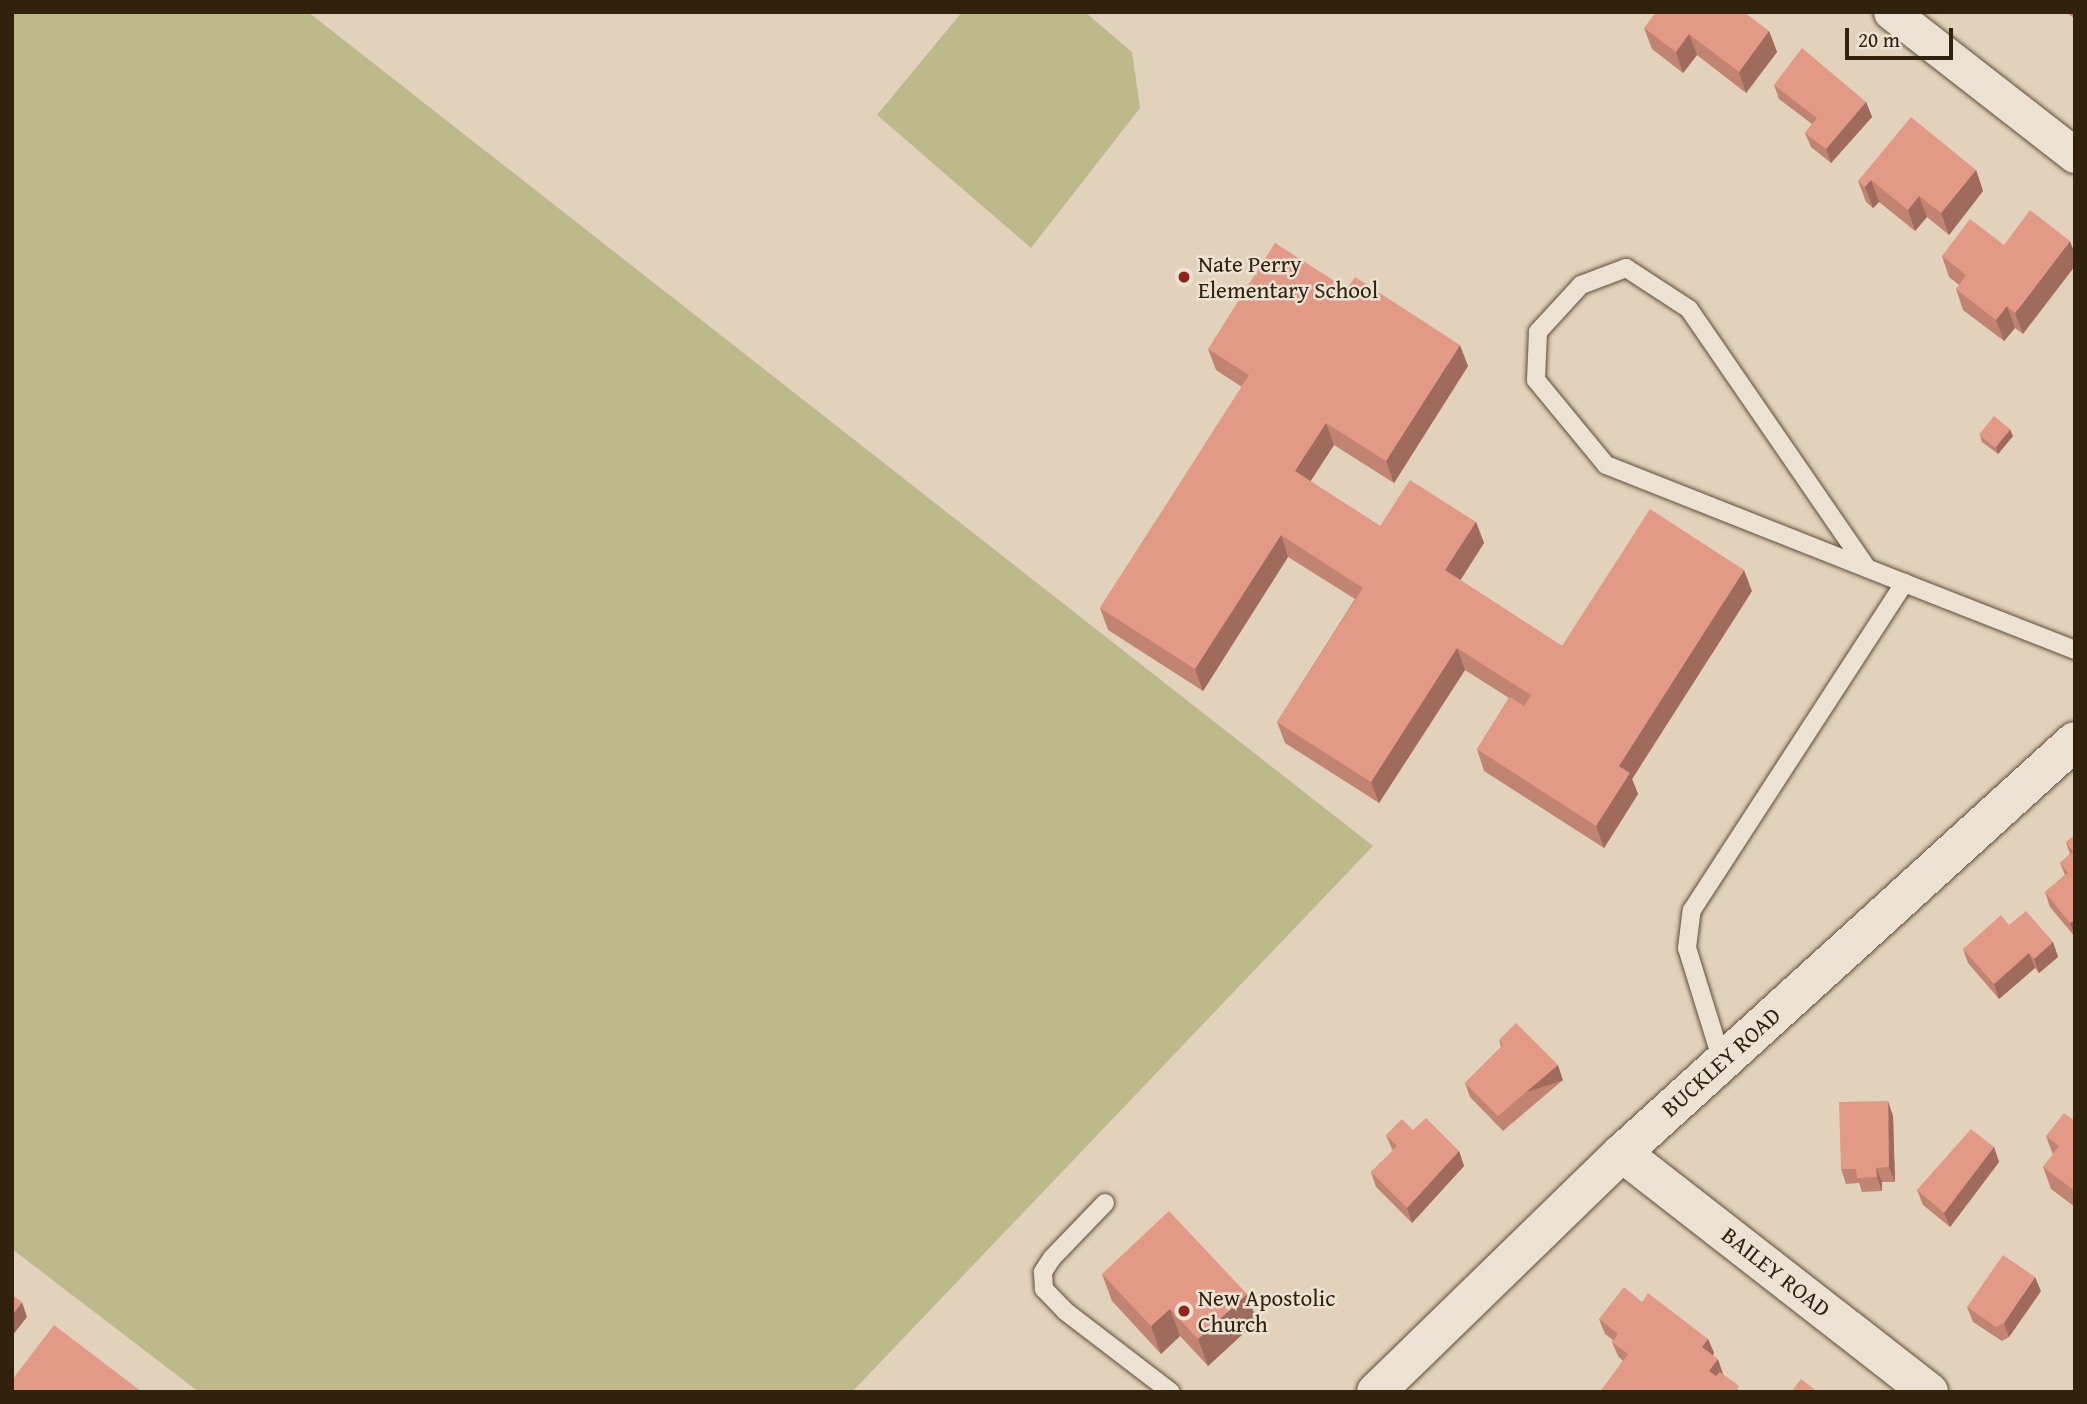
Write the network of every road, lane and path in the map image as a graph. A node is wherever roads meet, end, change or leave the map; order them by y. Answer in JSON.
{"nodes":[{"id":1,"x":1891,"y":12,"type":"edge"},
{"id":2,"x":2075,"y":155,"type":"edge"},
{"id":3,"x":1867,"y":568,"type":"junction"},
{"id":4,"x":1904,"y":583,"type":"junction"},
{"id":5,"x":2075,"y":650,"type":"edge"},
{"id":6,"x":2075,"y":741,"type":"edge"},
{"id":7,"x":1722,"y":1061,"type":"junction"},
{"id":8,"x":1622,"y":1153,"type":"junction"},
{"id":9,"x":1105,"y":1203,"type":"dead end"},
{"id":10,"x":1171,"y":1392,"type":"edge"},
{"id":11,"x":1376,"y":1392,"type":"edge"},
{"id":12,"x":1929,"y":1392,"type":"edge"}],
"edges":[{"from":1,"to":2,"type":"street"},
{"from":3,"to":3,"type":"lane"},
{"from":3,"to":4,"type":"lane"},
{"from":4,"to":5,"type":"lane"},
{"from":4,"to":7,"type":"lane"},
{"from":6,"to":7,"type":"street","name":"BUCKLEY ROAD"},
{"from":7,"to":8,"type":"street","name":"BUCKLEY ROAD"},
{"from":8,"to":11,"type":"street","name":"BUCKLEY ROAD"},
{"from":8,"to":12,"type":"street","name":"BAILEY ROAD"},
{"from":9,"to":10,"type":"lane"}]}
